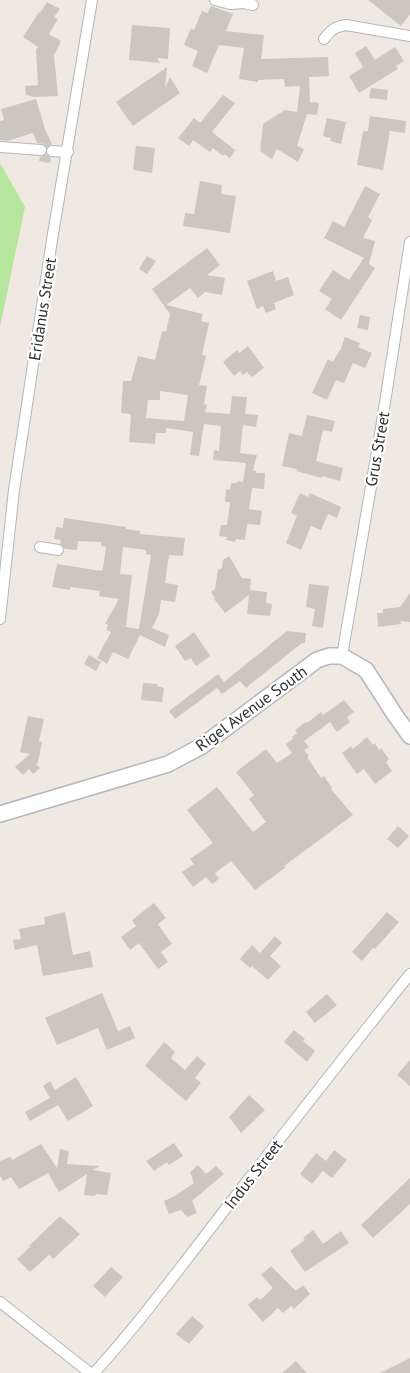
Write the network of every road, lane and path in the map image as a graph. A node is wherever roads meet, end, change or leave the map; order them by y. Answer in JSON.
{"nodes":[{"id":1,"x":92,"y":0,"type":"edge"},
{"id":2,"x":215,"y":0,"type":"edge"},
{"id":3,"x":253,"y":5,"type":"dead end"},
{"id":4,"x":410,"y":36,"type":"edge"},
{"id":5,"x":324,"y":39,"type":"dead end"},
{"id":6,"x":0,"y":146,"type":"edge"},
{"id":7,"x":41,"y":150,"type":"dead end"},
{"id":8,"x":52,"y":151,"type":"dead end"},
{"id":9,"x":68,"y":152,"type":"junction"},
{"id":10,"x":410,"y":242,"type":"edge"},
{"id":11,"x":40,"y":547,"type":"dead end"},
{"id":12,"x":58,"y":550,"type":"dead end"},
{"id":13,"x":3,"y":573,"type":"edge"},
{"id":14,"x":0,"y":619,"type":"edge"},
{"id":15,"x":342,"y":656,"type":"junction"},
{"id":16,"x":410,"y":736,"type":"edge"},
{"id":17,"x":0,"y":814,"type":"edge"},
{"id":18,"x":410,"y":974,"type":"edge"},
{"id":19,"x":0,"y":1302,"type":"edge"},
{"id":20,"x":92,"y":1373,"type":"edge"}],
"edges":[{"from":1,"to":9,"type":"street","name":"Eridanus Street"},
{"from":2,"to":3,"type":"street"},
{"from":4,"to":5,"type":"street"},
{"from":6,"to":7,"type":"street"},
{"from":8,"to":9,"type":"street"},
{"from":9,"to":13,"type":"street","name":"Eridanus Street"},
{"from":10,"to":15,"type":"street","name":"Grus Street"},
{"from":11,"to":12,"type":"street"},
{"from":13,"to":14,"type":"street","name":"Eridanus Street"},
{"from":15,"to":16,"type":"main road"},
{"from":15,"to":17,"type":"main road","name":"Rigel Avenue South"},
{"from":18,"to":20,"type":"street","name":"Indus Street"},
{"from":19,"to":20,"type":"street"}]}
